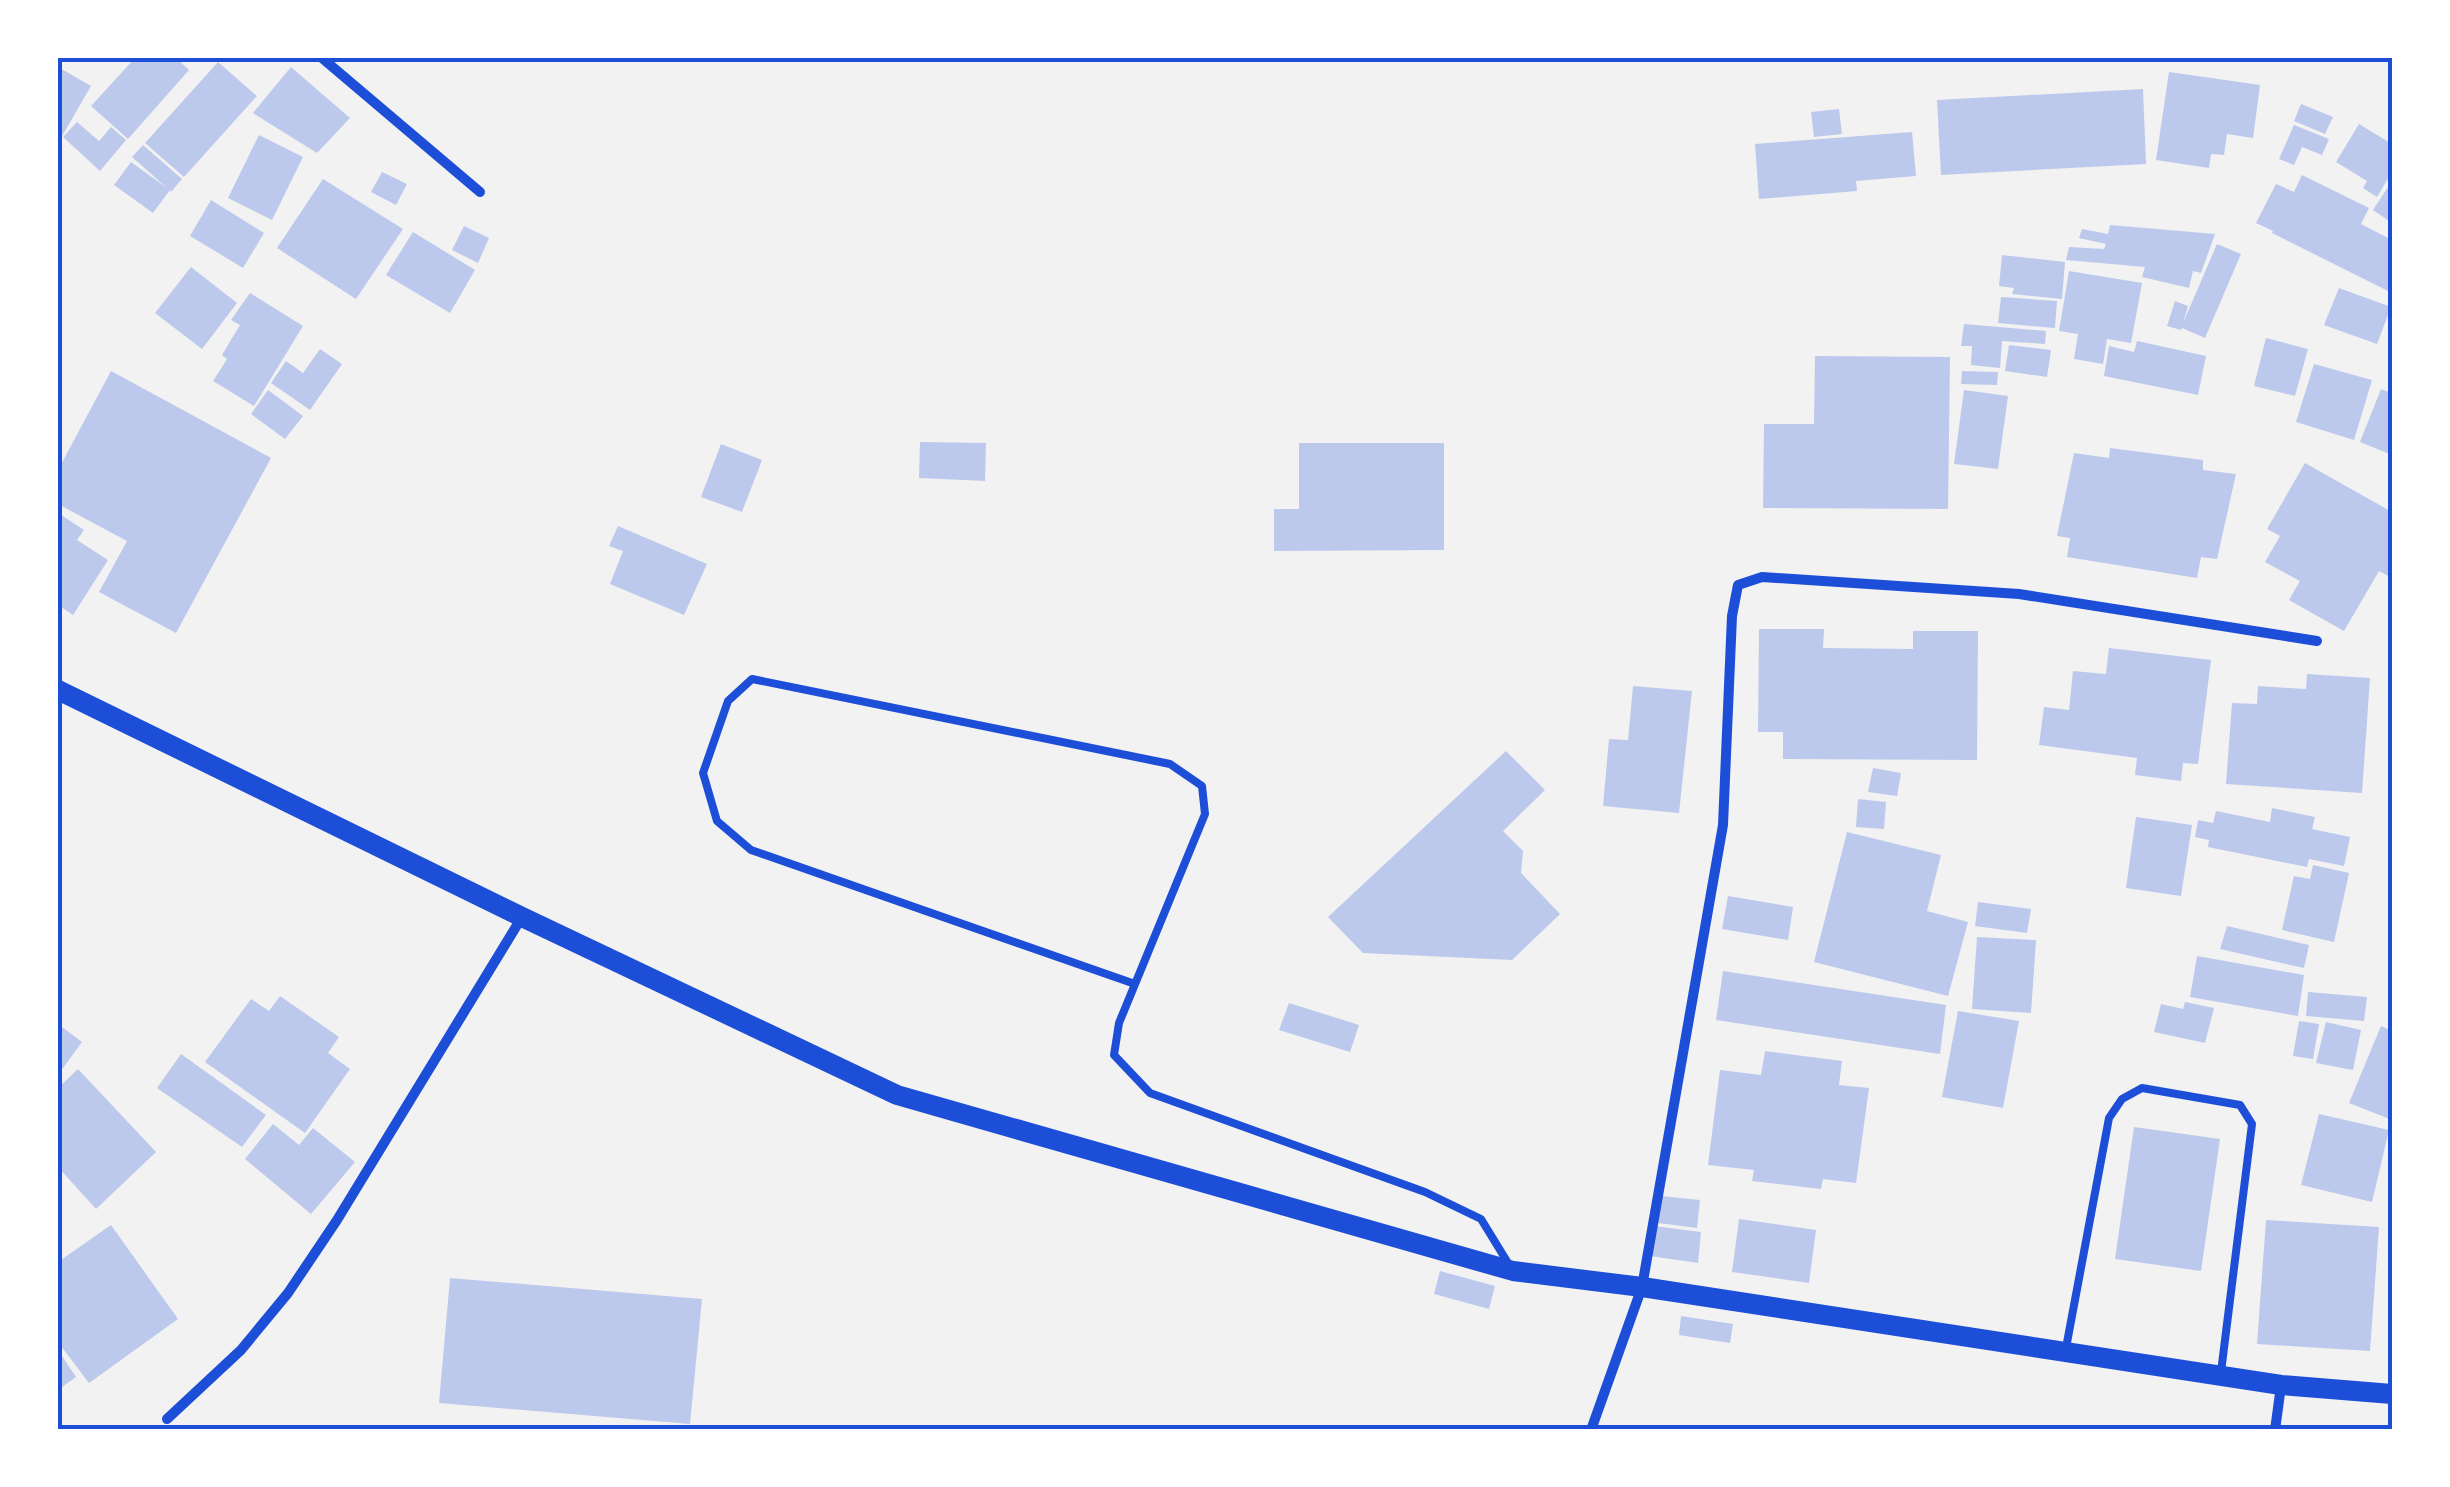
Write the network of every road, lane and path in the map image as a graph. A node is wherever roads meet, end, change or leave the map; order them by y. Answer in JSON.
{"nodes":[{"id":1,"x":322,"y":58,"type":"edge"},
{"id":2,"x":480,"y":192,"type":"dead end"},
{"id":3,"x":2317,"y":641,"type":"dead end"},
{"id":4,"x":58,"y":690,"type":"edge"},
{"id":5,"x":522,"y":917,"type":"junction"},
{"id":6,"x":1135,"y":984,"type":"junction"},
{"id":7,"x":1513,"y":1271,"type":"junction"},
{"id":8,"x":1642,"y":1287,"type":"junction"},
{"id":9,"x":2065,"y":1352,"type":"junction"},
{"id":10,"x":2220,"y":1375,"type":"junction"},
{"id":11,"x":2281,"y":1385,"type":"junction"},
{"id":12,"x":2392,"y":1394,"type":"edge"},
{"id":13,"x":167,"y":1420,"type":"dead end"},
{"id":14,"x":1592,"y":1430,"type":"edge"},
{"id":15,"x":2275,"y":1430,"type":"edge"}],
"edges":[{"from":1,"to":2,"type":"street"},
{"from":3,"to":8,"type":"street"},
{"from":4,"to":5,"type":"main road"},
{"from":5,"to":7,"type":"main road"},
{"from":5,"to":13,"type":"street"},
{"from":6,"to":6,"type":"lane"},
{"from":6,"to":7,"type":"lane"},
{"from":7,"to":8,"type":"main road"},
{"from":8,"to":9,"type":"main road"},
{"from":8,"to":14,"type":"street"},
{"from":9,"to":10,"type":"main road"},
{"from":9,"to":10,"type":"lane"},
{"from":10,"to":11,"type":"main road"},
{"from":11,"to":12,"type":"main road"},
{"from":11,"to":15,"type":"street"}]}
